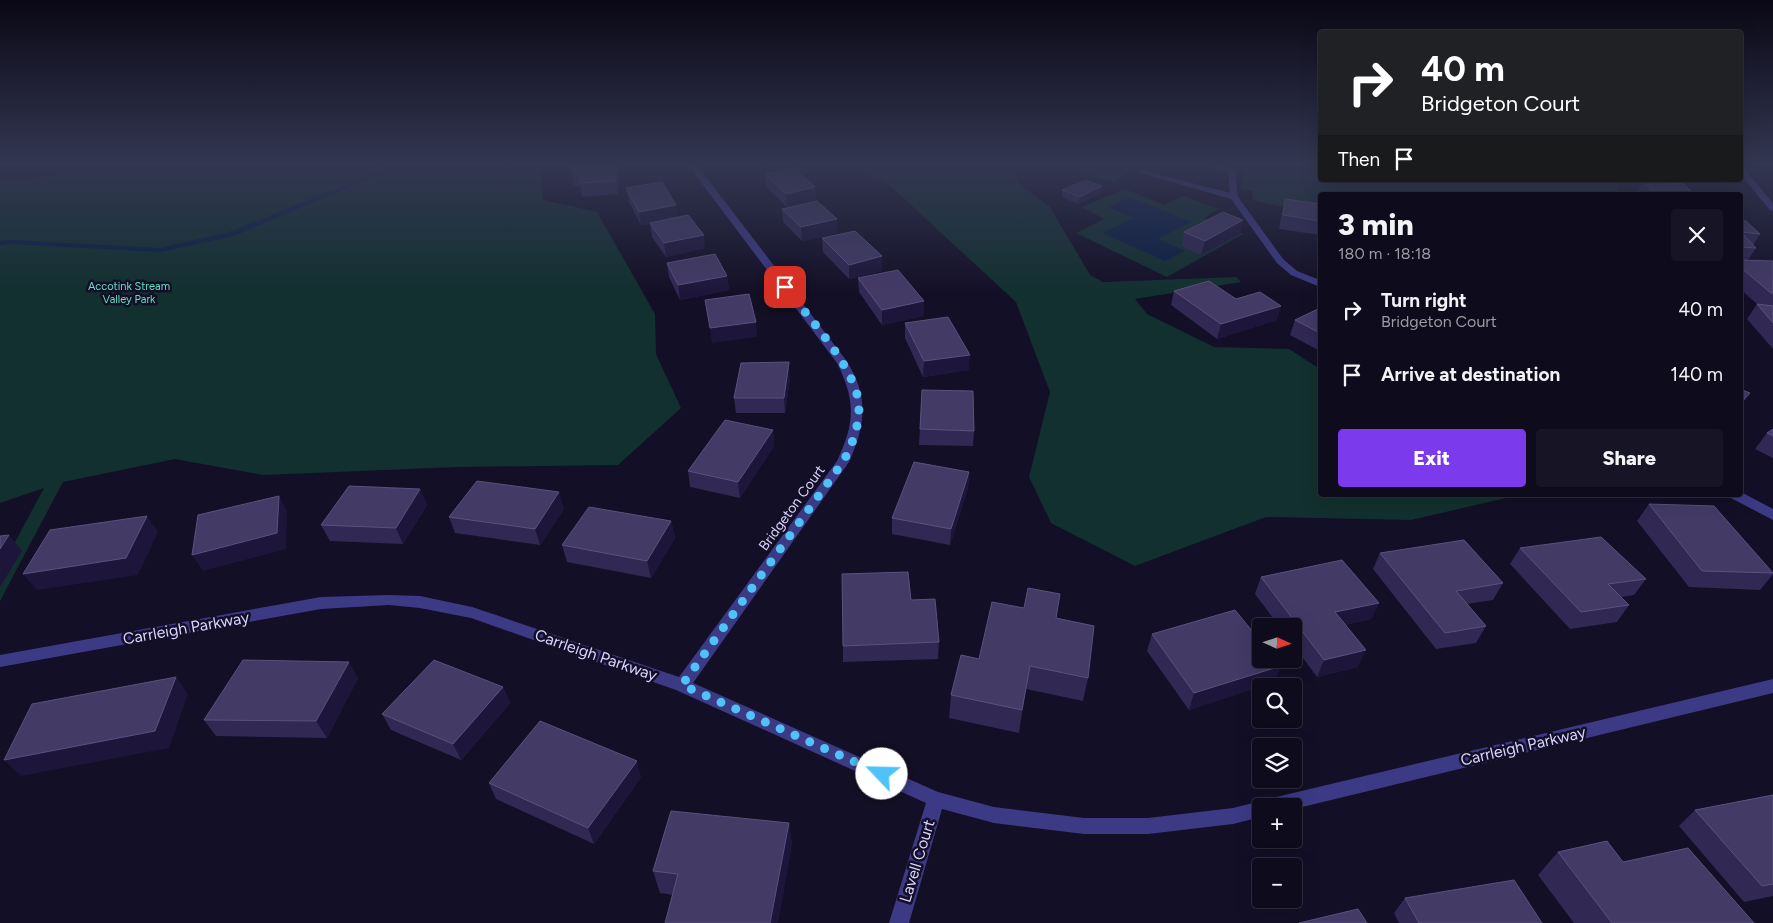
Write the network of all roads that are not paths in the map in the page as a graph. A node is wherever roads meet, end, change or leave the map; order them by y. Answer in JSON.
{"nodes":[{"id":1,"x":724,"y":207,"type":"edge"},
{"id":2,"x":1241,"y":207,"type":"edge"},
{"id":3,"x":1318,"y":283,"type":"edge"},
{"id":4,"x":1740,"y":497,"type":"edge"},
{"id":5,"x":1773,"y":515,"type":"edge"},
{"id":6,"x":0,"y":661,"type":"edge"},
{"id":7,"x":682,"y":685,"type":"junction"},
{"id":8,"x":1773,"y":686,"type":"edge"},
{"id":9,"x":936,"y":799,"type":"junction"},
{"id":10,"x":1302,"y":799,"type":"edge"},
{"id":11,"x":1252,"y":811,"type":"edge"},
{"id":12,"x":899,"y":923,"type":"edge"}],
"edges":[{"from":1,"to":7,"type":"street","name":"Bridgeton Court"},
{"from":2,"to":3,"type":"street"},
{"from":4,"to":5,"type":"street"},
{"from":6,"to":7,"type":"street","name":"Carrleigh Parkway"},
{"from":7,"to":9,"type":"street","name":"Carrleigh Parkway"},
{"from":8,"to":10,"type":"street","name":"Carrleigh Parkway"},
{"from":9,"to":11,"type":"street","name":"Carrleigh Parkway"},
{"from":9,"to":12,"type":"street","name":"Lavell Court"}]}
